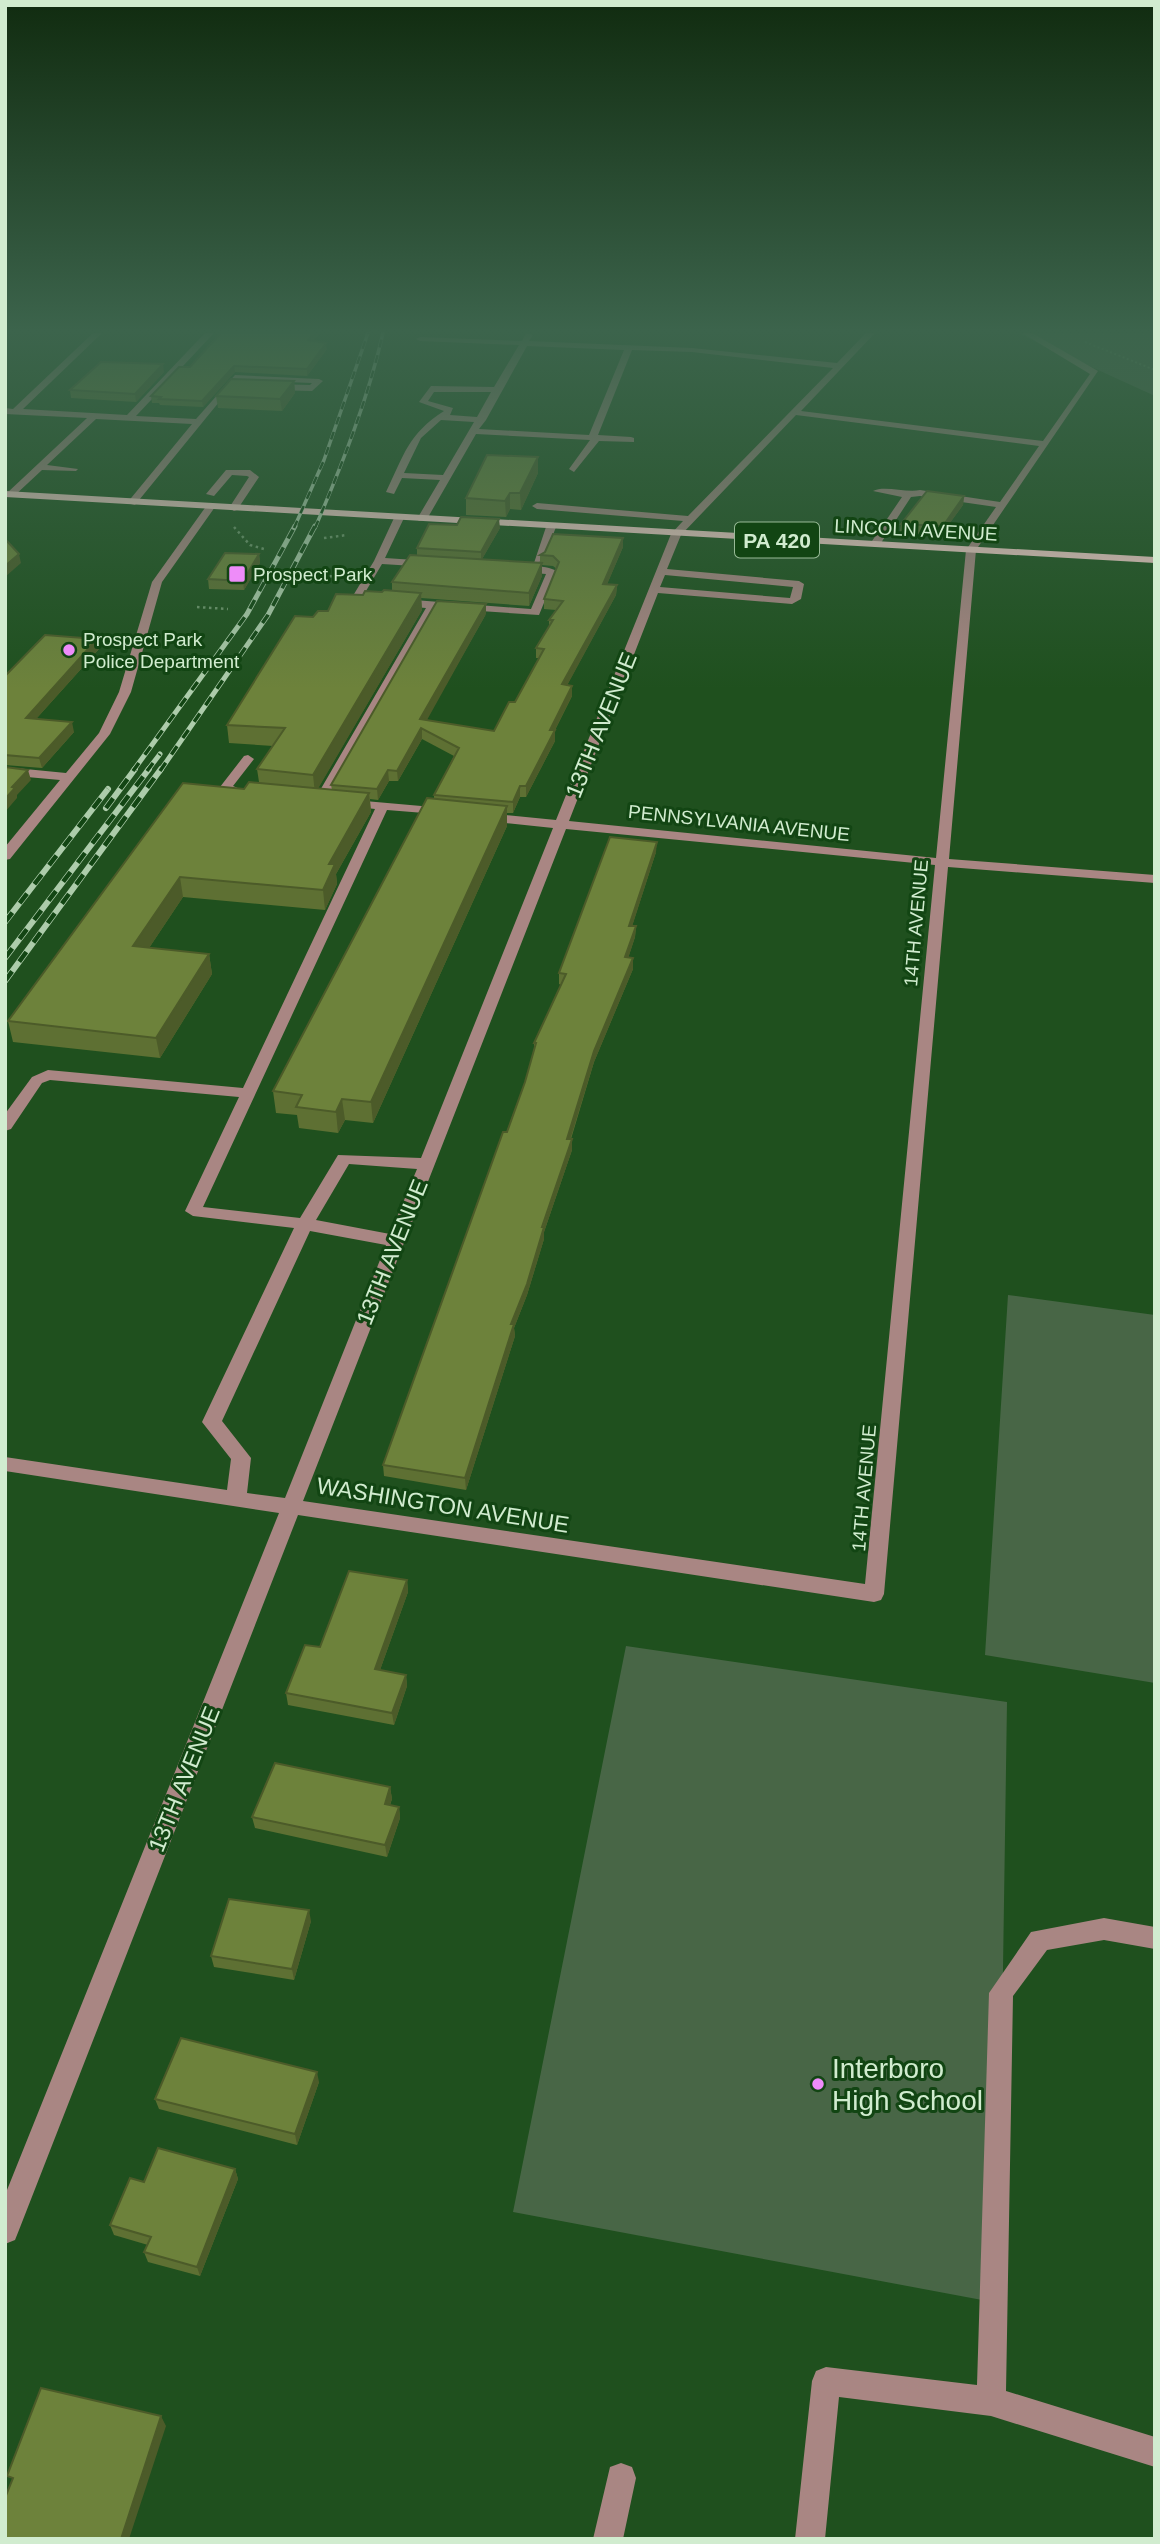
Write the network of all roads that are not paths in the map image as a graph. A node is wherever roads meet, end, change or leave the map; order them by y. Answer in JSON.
{"nodes":[{"id":1,"x":55,"y":452,"type":"edge"},
{"id":2,"x":173,"y":452,"type":"edge"},
{"id":3,"x":407,"y":452,"type":"edge"},
{"id":4,"x":463,"y":452,"type":"edge"},
{"id":5,"x":585,"y":452,"type":"edge"},
{"id":6,"x":755,"y":452,"type":"edge"},
{"id":7,"x":1039,"y":452,"type":"edge"},
{"id":8,"x":38,"y":467,"type":"junction"},
{"id":9,"x":74,"y":469,"type":"dead end"},
{"id":10,"x":574,"y":469,"type":"dead end"},
{"id":11,"x":399,"y":475,"type":"junction"},
{"id":12,"x":447,"y":478,"type":"junction"},
{"id":13,"x":878,"y":491,"type":"dead end"},
{"id":14,"x":391,"y":492,"type":"dead end"},
{"id":15,"x":12,"y":495,"type":"edge"},
{"id":16,"x":908,"y":495,"type":"junction"},
{"id":17,"x":220,"y":500,"type":"junction"},
{"id":18,"x":132,"y":503,"type":"junction"},
{"id":19,"x":1003,"y":505,"type":"junction"},
{"id":20,"x":537,"y":506,"type":"dead end"},
{"id":21,"x":5,"y":508,"type":"edge"},
{"id":22,"x":234,"y":508,"type":"junction"},
{"id":23,"x":399,"y":518,"type":"junction"},
{"id":24,"x":422,"y":519,"type":"junction"},
{"id":25,"x":691,"y":519,"type":"junction"},
{"id":26,"x":551,"y":527,"type":"junction"},
{"id":27,"x":676,"y":534,"type":"junction"},
{"id":28,"x":875,"y":544,"type":"junction"},
{"id":29,"x":971,"y":550,"type":"junction"},
{"id":30,"x":1155,"y":560,"type":"edge"},
{"id":31,"x":379,"y":561,"type":"junction"},
{"id":32,"x":538,"y":561,"type":"edge"},
{"id":33,"x":446,"y":565,"type":"edge"},
{"id":34,"x":512,"y":569,"type":"edge"},
{"id":35,"x":661,"y":572,"type":"junction"},
{"id":36,"x":654,"y":590,"type":"junction"},
{"id":37,"x":433,"y":605,"type":"junction"},
{"id":38,"x":248,"y":759,"type":"dead end"},
{"id":39,"x":5,"y":771,"type":"edge"},
{"id":40,"x":70,"y":777,"type":"junction"},
{"id":41,"x":262,"y":795,"type":"edge"},
{"id":42,"x":383,"y":806,"type":"junction"},
{"id":43,"x":561,"y":824,"type":"junction"},
{"id":44,"x":5,"y":856,"type":"edge"},
{"id":45,"x":941,"y":862,"type":"junction"},
{"id":46,"x":1155,"y":879,"type":"edge"},
{"id":47,"x":249,"y":1093,"type":"junction"},
{"id":48,"x":5,"y":1126,"type":"edge"},
{"id":49,"x":427,"y":1164,"type":"junction"},
{"id":50,"x":304,"y":1224,"type":"junction"},
{"id":51,"x":396,"y":1241,"type":"junction"},
{"id":52,"x":5,"y":1464,"type":"edge"},
{"id":53,"x":236,"y":1498,"type":"junction"},
{"id":54,"x":292,"y":1506,"type":"junction"},
{"id":55,"x":874,"y":1594,"type":"joint"},
{"id":56,"x":1155,"y":1938,"type":"edge"},
{"id":57,"x":5,"y":2230,"type":"edge"},
{"id":58,"x":991,"y":2400,"type":"junction"},
{"id":59,"x":1155,"y":2452,"type":"edge"},
{"id":60,"x":621,"y":2478,"type":"dead end"},
{"id":61,"x":608,"y":2539,"type":"edge"},
{"id":62,"x":810,"y":2539,"type":"edge"}],
"edges":[{"from":1,"to":8,"type":"street"},
{"from":2,"to":18,"type":"street"},
{"from":3,"to":11,"type":"street"},
{"from":4,"to":12,"type":"street"},
{"from":5,"to":10,"type":"street"},
{"from":6,"to":25,"type":"street","name":"13TH AVENUE"},
{"from":7,"to":19,"type":"street","name":"14TH AVENUE"},
{"from":8,"to":9,"type":"street"},
{"from":8,"to":15,"type":"street"},
{"from":11,"to":12,"type":"street"},
{"from":11,"to":14,"type":"street"},
{"from":12,"to":24,"type":"street"},
{"from":13,"to":16,"type":"street"},
{"from":15,"to":18,"type":"main road","name":"LINCOLN AVENUE","number":"PA 420"},
{"from":15,"to":21,"type":"street"},
{"from":16,"to":19,"type":"street"},
{"from":16,"to":28,"type":"street"},
{"from":17,"to":17,"type":"street"},
{"from":17,"to":18,"type":"main road","name":"LINCOLN AVENUE","number":"PA 420"},
{"from":17,"to":22,"type":"main road","name":"LINCOLN AVENUE","number":"PA 420"},
{"from":17,"to":22,"type":"street"},
{"from":17,"to":40,"type":"street"},
{"from":19,"to":29,"type":"street","name":"14TH AVENUE"},
{"from":20,"to":25,"type":"street"},
{"from":22,"to":23,"type":"main road","name":"LINCOLN AVENUE","number":"PA 420"},
{"from":23,"to":24,"type":"main road","name":"LINCOLN AVENUE","number":"PA 420"},
{"from":23,"to":31,"type":"street"},
{"from":24,"to":26,"type":"main road","name":"LINCOLN AVENUE","number":"PA 420"},
{"from":25,"to":27,"type":"street","name":"13TH AVENUE"},
{"from":26,"to":27,"type":"main road","name":"LINCOLN AVENUE","number":"PA 420"},
{"from":26,"to":32,"type":"street"},
{"from":27,"to":28,"type":"main road","name":"LINCOLN AVENUE","number":"PA 420"},
{"from":27,"to":35,"type":"street","name":"13TH AVENUE"},
{"from":28,"to":29,"type":"main road","name":"LINCOLN AVENUE","number":"PA 420"},
{"from":29,"to":30,"type":"main road","name":"LINCOLN AVENUE","number":"PA 420"},
{"from":29,"to":45,"type":"street","name":"14TH AVENUE"},
{"from":31,"to":33,"type":"street"},
{"from":31,"to":37,"type":"street"},
{"from":34,"to":37,"type":"street"},
{"from":35,"to":36,"type":"street","name":"13TH AVENUE"},
{"from":35,"to":36,"type":"street"},
{"from":36,"to":43,"type":"street","name":"13TH AVENUE"},
{"from":37,"to":42,"type":"street","name":"PENNSYLVANIA AVENUE"},
{"from":38,"to":41,"type":"street"},
{"from":39,"to":40,"type":"street"},
{"from":40,"to":44,"type":"street"},
{"from":42,"to":43,"type":"street","name":"PENNSYLVANIA AVENUE"},
{"from":42,"to":47,"type":"street"},
{"from":43,"to":45,"type":"street","name":"PENNSYLVANIA AVENUE"},
{"from":43,"to":49,"type":"street","name":"13TH AVENUE"},
{"from":45,"to":46,"type":"street","name":"PENNSYLVANIA AVENUE"},
{"from":45,"to":55,"type":"street","name":"14TH AVENUE"},
{"from":47,"to":48,"type":"street"},
{"from":47,"to":50,"type":"street"},
{"from":49,"to":50,"type":"street"},
{"from":49,"to":51,"type":"street","name":"13TH AVENUE"},
{"from":50,"to":51,"type":"street"},
{"from":50,"to":53,"type":"street"},
{"from":51,"to":54,"type":"street","name":"13TH AVENUE"},
{"from":52,"to":53,"type":"street","name":"WASHINGTON AVENUE"},
{"from":53,"to":54,"type":"street","name":"WASHINGTON AVENUE"},
{"from":54,"to":55,"type":"street","name":"WASHINGTON AVENUE"},
{"from":54,"to":57,"type":"street","name":"13TH AVENUE"},
{"from":56,"to":58,"type":"street"},
{"from":58,"to":59,"type":"street"},
{"from":58,"to":62,"type":"street"},
{"from":60,"to":61,"type":"street"}]}
